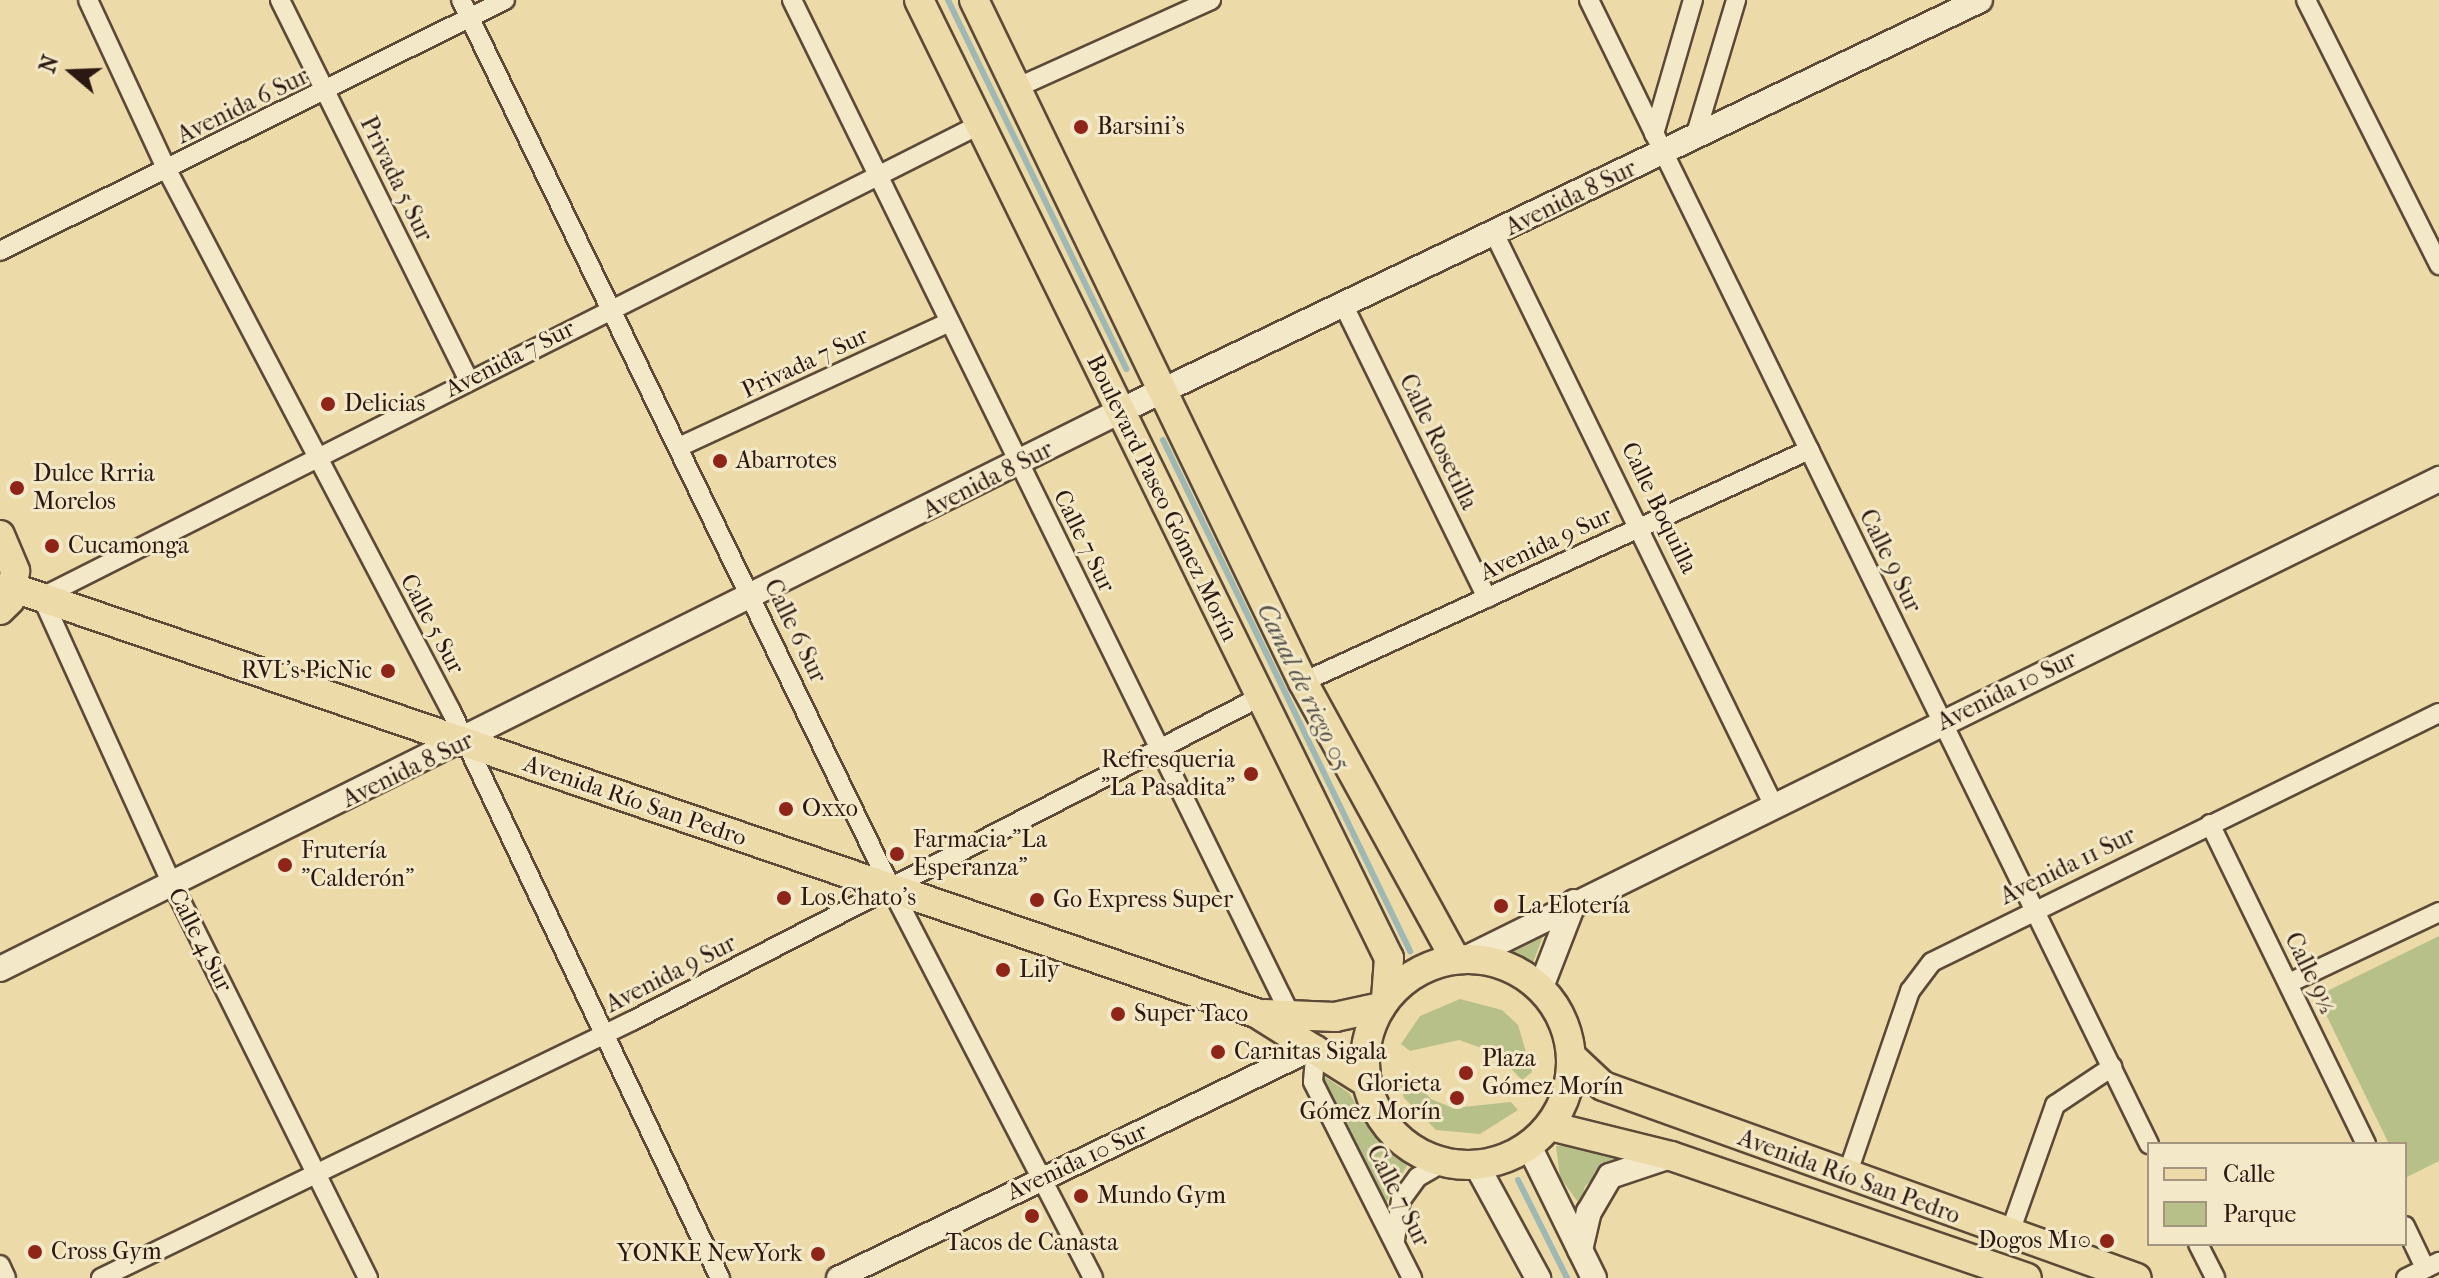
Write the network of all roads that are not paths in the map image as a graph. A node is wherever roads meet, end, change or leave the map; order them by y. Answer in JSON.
{"nodes":[{"id":1,"x":88,"y":0,"type":"edge"},
{"id":2,"x":280,"y":0,"type":"edge"},
{"id":3,"x":461,"y":0,"type":"edge"},
{"id":4,"x":505,"y":0,"type":"edge"},
{"id":5,"x":792,"y":0,"type":"edge"},
{"id":6,"x":919,"y":0,"type":"edge"},
{"id":7,"x":974,"y":0,"type":"edge"},
{"id":8,"x":1211,"y":0,"type":"edge"},
{"id":9,"x":1589,"y":0,"type":"edge"},
{"id":10,"x":1693,"y":0,"type":"edge"},
{"id":11,"x":1736,"y":0,"type":"edge"},
{"id":12,"x":1980,"y":0,"type":"edge"},
{"id":13,"x":2306,"y":0,"type":"edge"},
{"id":14,"x":470,"y":18,"type":"junction"},
{"id":15,"x":1016,"y":88,"type":"junction"},
{"id":16,"x":326,"y":92,"type":"junction"},
{"id":17,"x":981,"y":124,"type":"junction"},
{"id":18,"x":1695,"y":137,"type":"junction"},
{"id":19,"x":1659,"y":144,"type":"junction"},
{"id":20,"x":167,"y":170,"type":"junction"},
{"id":21,"x":878,"y":176,"type":"junction"},
{"id":22,"x":1495,"y":235,"type":"junction"},
{"id":23,"x":0,"y":251,"type":"edge"},
{"id":24,"x":2439,"y":265,"type":"edge"},
{"id":25,"x":1345,"y":308,"type":"junction"},
{"id":26,"x":608,"y":309,"type":"junction"},
{"id":27,"x":950,"y":322,"type":"junction"},
{"id":28,"x":469,"y":380,"type":"junction"},
{"id":29,"x":1162,"y":391,"type":"junction"},
{"id":30,"x":1120,"y":411,"type":"junction"},
{"id":31,"x":679,"y":447,"type":"junction"},
{"id":32,"x":1809,"y":450,"type":"junction"},
{"id":33,"x":317,"y":458,"type":"junction"},
{"id":34,"x":1020,"y":464,"type":"junction"},
{"id":35,"x":2439,"y":479,"type":"edge"},
{"id":36,"x":1643,"y":527,"type":"junction"},
{"id":37,"x":0,"y":535,"type":"edge"},
{"id":38,"x":42,"y":597,"type":"junction"},
{"id":39,"x":1487,"y":598,"type":"junction"},
{"id":40,"x":7,"y":599,"type":"edge"},
{"id":41,"x":753,"y":599,"type":"junction"},
{"id":42,"x":1303,"y":682,"type":"junction"},
{"id":43,"x":1256,"y":699,"type":"junction"},
{"id":44,"x":2439,"y":713,"type":"edge"},
{"id":45,"x":1942,"y":722,"type":"junction"},
{"id":46,"x":466,"y":743,"type":"junction"},
{"id":47,"x":1158,"y":746,"type":"junction"},
{"id":48,"x":1773,"y":804,"type":"junction"},
{"id":49,"x":2210,"y":824,"type":"junction"},
{"id":50,"x":172,"y":884,"type":"junction"},
{"id":51,"x":891,"y":888,"type":"junction"},
{"id":52,"x":1574,"y":902,"type":"junction"},
{"id":53,"x":2034,"y":908,"type":"junction"},
{"id":54,"x":2439,"y":912,"type":"edge"},
{"id":55,"x":1461,"y":958,"type":"junction"},
{"id":56,"x":0,"y":969,"type":"edge"},
{"id":57,"x":2289,"y":983,"type":"junction"},
{"id":58,"x":1541,"y":987,"type":"junction"},
{"id":59,"x":1383,"y":1003,"type":"junction"},
{"id":60,"x":1256,"y":1013,"type":"junction"},
{"id":61,"x":1291,"y":1016,"type":"junction"},
{"id":62,"x":605,"y":1035,"type":"junction"},
{"id":63,"x":1316,"y":1047,"type":"junction"},
{"id":64,"x":1572,"y":1057,"type":"junction"},
{"id":65,"x":2112,"y":1067,"type":"junction"},
{"id":66,"x":1366,"y":1082,"type":"junction"},
{"id":67,"x":1550,"y":1126,"type":"junction"},
{"id":68,"x":2148,"y":1142,"type":"edge"},
{"id":69,"x":2365,"y":1142,"type":"edge"},
{"id":70,"x":1529,"y":1146,"type":"junction"},
{"id":71,"x":1671,"y":1156,"type":"junction"},
{"id":72,"x":1442,"y":1163,"type":"junction"},
{"id":73,"x":1477,"y":1166,"type":"junction"},
{"id":74,"x":319,"y":1175,"type":"junction"},
{"id":75,"x":1044,"y":1177,"type":"junction"},
{"id":76,"x":1846,"y":1178,"type":"junction"},
{"id":77,"x":2407,"y":1229,"type":"edge"},
{"id":78,"x":2009,"y":1235,"type":"junction"},
{"id":79,"x":1395,"y":1243,"type":"junction"},
{"id":80,"x":2199,"y":1246,"type":"edge"},
{"id":81,"x":1580,"y":1250,"type":"junction"},
{"id":82,"x":0,"y":1265,"type":"edge"},
{"id":83,"x":2432,"y":1265,"type":"edge"},
{"id":84,"x":6,"y":1278,"type":"edge"},
{"id":85,"x":101,"y":1278,"type":"edge"},
{"id":86,"x":368,"y":1278,"type":"edge"},
{"id":87,"x":720,"y":1278,"type":"edge"},
{"id":88,"x":838,"y":1278,"type":"edge"},
{"id":89,"x":1093,"y":1278,"type":"edge"},
{"id":90,"x":1412,"y":1278,"type":"edge"},
{"id":91,"x":1538,"y":1278,"type":"edge"},
{"id":92,"x":1594,"y":1278,"type":"edge"},
{"id":93,"x":2027,"y":1278,"type":"edge"},
{"id":94,"x":2137,"y":1278,"type":"edge"},
{"id":95,"x":2215,"y":1278,"type":"edge"},
{"id":96,"x":2406,"y":1278,"type":"edge"}],
"edges":[{"from":1,"to":20,"type":"street","name":"Calle 5 Sur"},
{"from":2,"to":16,"type":"street","name":"Privada 5 Sur"},
{"from":3,"to":14,"type":"street","name":"Calle 6 Sur"},
{"from":4,"to":14,"type":"street","name":"Avenida 6 Sur"},
{"from":5,"to":21,"type":"street","name":"Calle 7 Sur"},
{"from":6,"to":17,"type":"main road","name":"Boulevard Paseo Gómez Morín"},
{"from":7,"to":15,"type":"main road","name":"Boulevard Paseo Gómez Morín"},
{"from":8,"to":15,"type":"street"},
{"from":9,"to":19,"type":"street","name":"Calle 9 Sur"},
{"from":10,"to":19,"type":"street"},
{"from":11,"to":18,"type":"street"},
{"from":12,"to":18,"type":"main road","name":"Avenida 8 Sur"},
{"from":13,"to":24,"type":"street"},
{"from":14,"to":16,"type":"street","name":"Avenida 6 Sur"},
{"from":14,"to":26,"type":"street","name":"Calle 6 Sur"},
{"from":15,"to":29,"type":"main road","name":"Boulevard Paseo Gómez Morín"},
{"from":16,"to":20,"type":"street","name":"Avenida 6 Sur"},
{"from":16,"to":28,"type":"street","name":"Privada 5 Sur"},
{"from":17,"to":21,"type":"street","name":"Avenida 7 Sur"},
{"from":17,"to":30,"type":"main road","name":"Boulevard Paseo Gómez Morín"},
{"from":18,"to":19,"type":"main road","name":"Avenida 8 Sur"},
{"from":19,"to":22,"type":"main road","name":"Avenida 8 Sur"},
{"from":19,"to":32,"type":"street","name":"Calle 9 Sur"},
{"from":20,"to":23,"type":"street","name":"Avenida 6 Sur"},
{"from":20,"to":33,"type":"street","name":"Calle 5 Sur"},
{"from":21,"to":26,"type":"street","name":"Avenida 7 Sur"},
{"from":21,"to":27,"type":"street","name":"Calle 7 Sur"},
{"from":22,"to":25,"type":"main road","name":"Avenida 8 Sur"},
{"from":22,"to":36,"type":"street","name":"Calle Boquilla"},
{"from":25,"to":29,"type":"main road","name":"Avenida 8 Sur"},
{"from":25,"to":39,"type":"street","name":"Calle Rosetilla"},
{"from":26,"to":28,"type":"street","name":"Avenida 7 Sur"},
{"from":26,"to":31,"type":"street","name":"Calle 6 Sur"},
{"from":27,"to":31,"type":"street","name":"Privada 7 Sur"},
{"from":27,"to":34,"type":"street","name":"Calle 7 Sur"},
{"from":28,"to":33,"type":"street","name":"Avenida 7 Sur"},
{"from":29,"to":30,"type":"main road","name":"Avenida 8 Sur"},
{"from":29,"to":42,"type":"main road","name":"Boulevard Paseo Gómez Morín"},
{"from":30,"to":34,"type":"main road","name":"Avenida 8 Sur"},
{"from":30,"to":43,"type":"main road","name":"Boulevard Paseo Gómez Morín"},
{"from":31,"to":41,"type":"street","name":"Calle 6 Sur"},
{"from":32,"to":36,"type":"street","name":"Avenida 9 Sur"},
{"from":32,"to":45,"type":"street","name":"Calle 9 Sur"},
{"from":33,"to":38,"type":"street","name":"Avenida 7 Sur"},
{"from":33,"to":46,"type":"street","name":"Calle 5 Sur"},
{"from":34,"to":41,"type":"main road","name":"Avenida 8 Sur"},
{"from":34,"to":47,"type":"street","name":"Calle 7 Sur"},
{"from":35,"to":45,"type":"main road","name":"Avenida 10 Sur"},
{"from":36,"to":39,"type":"street","name":"Avenida 9 Sur"},
{"from":36,"to":48,"type":"street","name":"Calle Boquilla"},
{"from":37,"to":40,"type":"main road"},
{"from":38,"to":40,"type":"main road","name":"Avenida Río San Pedro"},
{"from":38,"to":46,"type":"main road","name":"Avenida Río San Pedro"},
{"from":38,"to":50,"type":"street","name":"Calle 4 Sur"},
{"from":39,"to":42,"type":"street","name":"Avenida 9 Sur"},
{"from":41,"to":46,"type":"main road","name":"Avenida 8 Sur"},
{"from":41,"to":51,"type":"street","name":"Calle 6 Sur"},
{"from":42,"to":55,"type":"main road","name":"Boulevard Paseo Gómez Morín"},
{"from":43,"to":47,"type":"street","name":"Avenida 9 Sur"},
{"from":43,"to":59,"type":"main road","name":"Boulevard Paseo Gómez Morín"},
{"from":44,"to":49,"type":"street","name":"Avenida 11 Sur"},
{"from":45,"to":48,"type":"main road","name":"Avenida 10 Sur"},
{"from":45,"to":53,"type":"street","name":"Calle 9 Sur"},
{"from":46,"to":50,"type":"main road","name":"Avenida 8 Sur"},
{"from":46,"to":51,"type":"main road","name":"Avenida Río San Pedro"},
{"from":46,"to":62,"type":"street","name":"Calle 5 Sur"},
{"from":47,"to":51,"type":"street","name":"Avenida 9 Sur"},
{"from":47,"to":61,"type":"street","name":"Calle 7 Sur"},
{"from":48,"to":52,"type":"main road","name":"Avenida 10 Sur"},
{"from":49,"to":53,"type":"street","name":"Avenida 11 Sur"},
{"from":49,"to":57,"type":"street","name":"Calle 9½"},
{"from":50,"to":56,"type":"main road","name":"Avenida 8 Sur"},
{"from":50,"to":74,"type":"street","name":"Calle 4 Sur"},
{"from":51,"to":60,"type":"main road","name":"Avenida Río San Pedro"},
{"from":51,"to":62,"type":"street","name":"Avenida 9 Sur"},
{"from":51,"to":75,"type":"street","name":"Calle 6 Sur"},
{"from":52,"to":55,"type":"main road","name":"Avenida 10 Sur"},
{"from":52,"to":58,"type":"main road"},
{"from":53,"to":65,"type":"street","name":"Calle 9 Sur"},
{"from":53,"to":76,"type":"street","name":"Avenida 11 Sur"},
{"from":54,"to":57,"type":"street"},
{"from":55,"to":58,"type":"main road","name":"Avenida Río San Pedro"},
{"from":55,"to":59,"type":"main road"},
{"from":57,"to":69,"type":"street","name":"Calle 9½"},
{"from":58,"to":64,"type":"main road","name":"Avenida Río San Pedro"},
{"from":59,"to":61,"type":"main road","name":"Avenida Río San Pedro"},
{"from":59,"to":66,"type":"main road"},
{"from":60,"to":61,"type":"main road","name":"Avenida Río San Pedro"},
{"from":60,"to":63,"type":"main road","name":"Avenida Río San Pedro"},
{"from":62,"to":74,"type":"street","name":"Avenida 9 Sur"},
{"from":62,"to":87,"type":"street","name":"Calle 5 Sur"},
{"from":63,"to":66,"type":"main road","name":"Avenida Río San Pedro"},
{"from":63,"to":75,"type":"street","name":"Avenida 10 Sur"},
{"from":63,"to":79,"type":"street","name":"Calle 7 Sur"},
{"from":64,"to":67,"type":"main road","name":"Avenida Río San Pedro"},
{"from":64,"to":76,"type":"main road","name":"Avenida Río San Pedro"},
{"from":65,"to":68,"type":"street","name":"Calle 9 Sur"},
{"from":65,"to":78,"type":"street"},
{"from":66,"to":72,"type":"main road","name":"Avenida Río San Pedro"},
{"from":67,"to":70,"type":"main road","name":"Avenida Río San Pedro"},
{"from":67,"to":71,"type":"main road","name":"Avenida Río San Pedro"},
{"from":70,"to":73,"type":"main road","name":"Avenida Río San Pedro"},
{"from":70,"to":81,"type":"main road"},
{"from":71,"to":81,"type":"main road"},
{"from":71,"to":93,"type":"main road","name":"Avenida Río San Pedro"},
{"from":72,"to":73,"type":"main road","name":"Avenida Río San Pedro"},
{"from":72,"to":79,"type":"street"},
{"from":73,"to":91,"type":"main road"},
{"from":74,"to":85,"type":"street","name":"Avenida 9 Sur"},
{"from":74,"to":86,"type":"street","name":"Calle 4 Sur"},
{"from":75,"to":88,"type":"street","name":"Avenida 10 Sur"},
{"from":75,"to":89,"type":"street","name":"Calle 6 Sur"},
{"from":76,"to":78,"type":"main road","name":"Avenida Río San Pedro"},
{"from":77,"to":83,"type":"street"},
{"from":78,"to":94,"type":"main road","name":"Avenida Río San Pedro"},
{"from":79,"to":90,"type":"street","name":"Calle 7 Sur"},
{"from":80,"to":95,"type":"street"},
{"from":81,"to":92,"type":"main road"},
{"from":82,"to":84,"type":"street"},
{"from":83,"to":96,"type":"street"}]}
